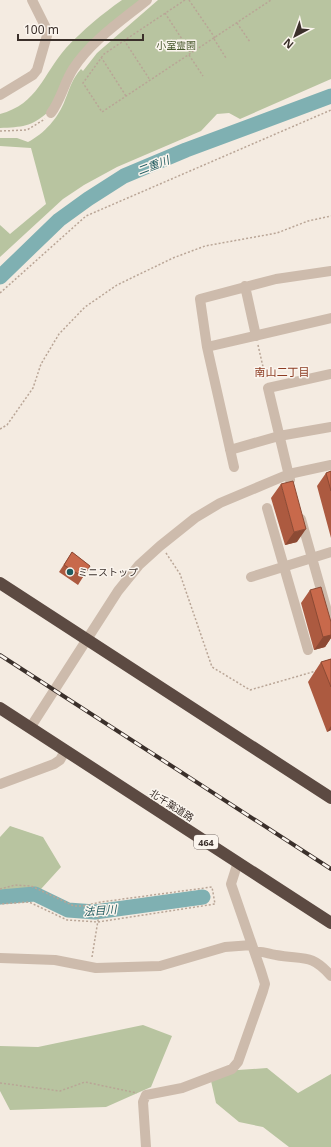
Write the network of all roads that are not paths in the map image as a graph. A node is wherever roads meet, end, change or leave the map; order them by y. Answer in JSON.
{"nodes":[{"id":1,"x":32,"y":0,"type":"edge"},
{"id":2,"x":147,"y":0,"type":"edge"},
{"id":3,"x":0,"y":95,"type":"edge"},
{"id":4,"x":51,"y":113,"type":"road end"},
{"id":5,"x":331,"y":271,"type":"edge"},
{"id":6,"x":244,"y":286,"type":"junction"},
{"id":7,"x":331,"y":318,"type":"edge"},
{"id":8,"x":256,"y":336,"type":"junction"},
{"id":9,"x":207,"y":347,"type":"junction"},
{"id":10,"x":331,"y":374,"type":"edge"},
{"id":11,"x":331,"y":427,"type":"edge"},
{"id":12,"x":280,"y":436,"type":"junction"},
{"id":13,"x":230,"y":450,"type":"junction"},
{"id":14,"x":331,"y":465,"type":"edge"},
{"id":15,"x":234,"y":467,"type":"dead end"},
{"id":16,"x":289,"y":474,"type":"junction"},
{"id":17,"x":293,"y":489,"type":"edge"},
{"id":18,"x":267,"y":508,"type":"dead end"},
{"id":19,"x":299,"y":512,"type":"edge"},
{"id":20,"x":331,"y":552,"type":"edge"},
{"id":21,"x":312,"y":558,"type":"junction"},
{"id":22,"x":284,"y":566,"type":"junction"},
{"id":23,"x":251,"y":577,"type":"dead end"},
{"id":24,"x":0,"y":583,"type":"edge"},
{"id":25,"x":331,"y":626,"type":"edge"},
{"id":26,"x":85,"y":642,"type":"junction"},
{"id":27,"x":308,"y":650,"type":"dead end"},
{"id":28,"x":0,"y":708,"type":"edge"},
{"id":29,"x":32,"y":725,"type":"junction"},
{"id":30,"x":65,"y":751,"type":"junction"},
{"id":31,"x":1,"y":782,"type":"edge"},
{"id":32,"x":331,"y":798,"type":"edge"},
{"id":33,"x":238,"y":862,"type":"junction"},
{"id":34,"x":331,"y":923,"type":"edge"},
{"id":35,"x":253,"y":949,"type":"junction"},
{"id":36,"x":0,"y":958,"type":"edge"},
{"id":37,"x":331,"y":976,"type":"edge"},
{"id":38,"x":146,"y":1147,"type":"edge"}],
"edges":[{"from":1,"to":3,"type":"street"},
{"from":2,"to":4,"type":"street"},
{"from":5,"to":6,"type":"street"},
{"from":6,"to":8,"type":"street"},
{"from":6,"to":9,"type":"street"},
{"from":7,"to":8,"type":"street"},
{"from":8,"to":9,"type":"street"},
{"from":9,"to":13,"type":"street"},
{"from":10,"to":12,"type":"street"},
{"from":11,"to":12,"type":"street"},
{"from":12,"to":13,"type":"street"},
{"from":12,"to":16,"type":"street"},
{"from":13,"to":15,"type":"street"},
{"from":14,"to":16,"type":"street"},
{"from":16,"to":17,"type":"street"},
{"from":16,"to":26,"type":"street"},
{"from":18,"to":22,"type":"street"},
{"from":19,"to":21,"type":"street"},
{"from":20,"to":21,"type":"street"},
{"from":21,"to":22,"type":"street"},
{"from":21,"to":25,"type":"street"},
{"from":22,"to":23,"type":"street"},
{"from":22,"to":27,"type":"street"},
{"from":24,"to":26,"type":"highway"},
{"from":26,"to":29,"type":"street"},
{"from":26,"to":32,"type":"highway"},
{"from":28,"to":29,"type":"highway","name":"北千葉道路","number":"464"},
{"from":29,"to":30,"type":"highway","name":"北千葉道路","number":"464"},
{"from":30,"to":31,"type":"street"},
{"from":30,"to":33,"type":"highway","name":"北千葉道路","number":"464"},
{"from":33,"to":34,"type":"highway","name":"北千葉道路","number":"464"},
{"from":33,"to":35,"type":"street"},
{"from":35,"to":36,"type":"street"},
{"from":35,"to":37,"type":"street"},
{"from":35,"to":38,"type":"street"}]}
